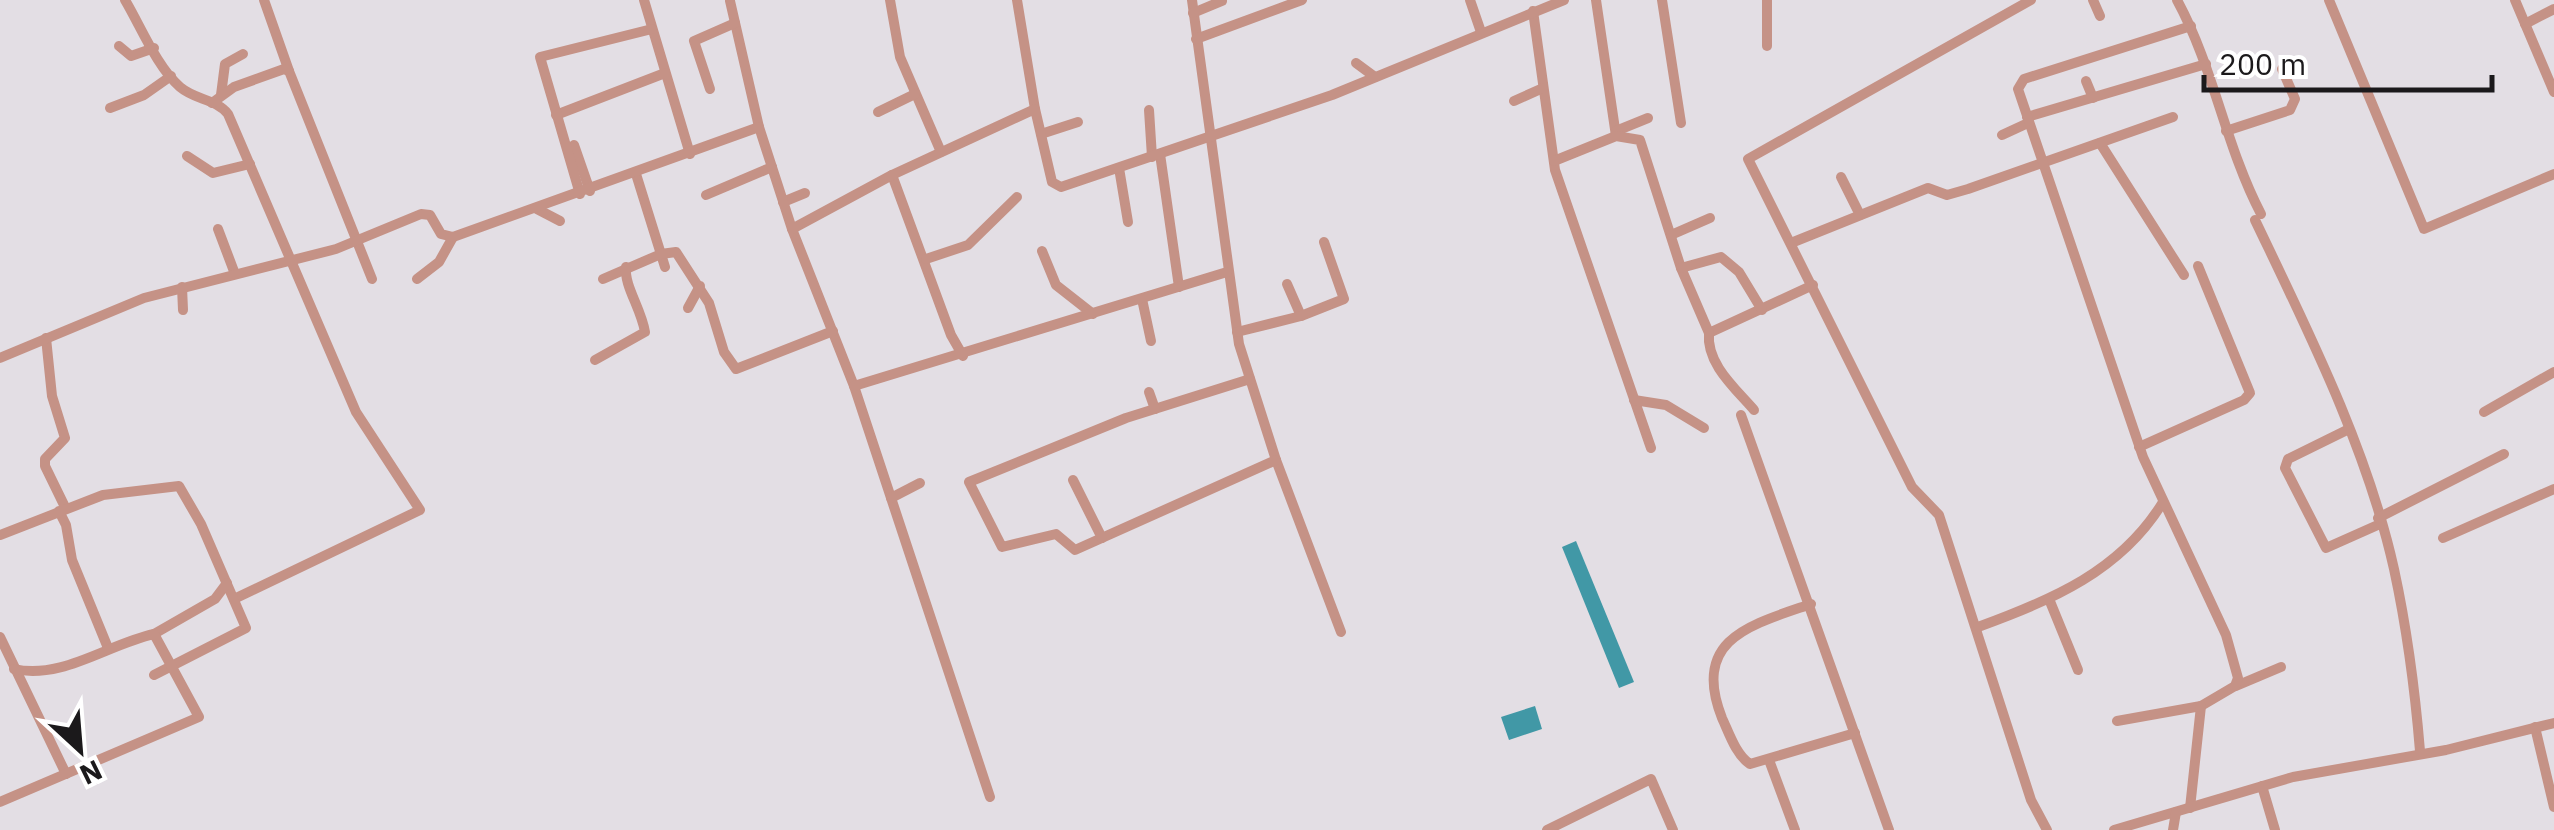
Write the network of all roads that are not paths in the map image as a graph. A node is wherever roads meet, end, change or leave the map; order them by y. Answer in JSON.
{"nodes":[{"id":1,"x":125,"y":0,"type":"edge"},
{"id":2,"x":264,"y":0,"type":"edge"},
{"id":3,"x":644,"y":0,"type":"edge"},
{"id":4,"x":890,"y":0,"type":"edge"},
{"id":5,"x":1017,"y":0,"type":"edge"},
{"id":6,"x":1192,"y":0,"type":"edge"},
{"id":7,"x":1302,"y":0,"type":"edge"},
{"id":8,"x":1470,"y":0,"type":"edge"},
{"id":9,"x":1564,"y":0,"type":"edge"},
{"id":10,"x":1596,"y":0,"type":"edge"},
{"id":11,"x":1662,"y":0,"type":"edge"},
{"id":12,"x":1767,"y":0,"type":"edge"},
{"id":13,"x":2030,"y":0,"type":"edge"},
{"id":14,"x":2093,"y":0,"type":"edge"},
{"id":15,"x":2176,"y":0,"type":"edge"},
{"id":16,"x":2330,"y":0,"type":"edge"},
{"id":17,"x":2515,"y":0,"type":"edge"},
{"id":18,"x":730,"y":1,"type":"edge"},
{"id":19,"x":1222,"y":1,"type":"edge"},
{"id":20,"x":2554,"y":9,"type":"edge"},
{"id":21,"x":1533,"y":11,"type":"junction"},
{"id":22,"x":1193,"y":13,"type":"junction"},
{"id":23,"x":2100,"y":16,"type":"dead end"},
{"id":24,"x":735,"y":23,"type":"junction"},
{"id":25,"x":2525,"y":24,"type":"junction"},
{"id":26,"x":2191,"y":26,"type":"junction"},
{"id":27,"x":652,"y":29,"type":"junction"},
{"id":28,"x":1481,"y":32,"type":"junction"},
{"id":29,"x":1196,"y":38,"type":"junction"},
{"id":30,"x":119,"y":46,"type":"dead end"},
{"id":31,"x":1767,"y":46,"type":"dead end"},
{"id":32,"x":154,"y":48,"type":"junction"},
{"id":33,"x":243,"y":54,"type":"dead end"},
{"id":34,"x":1356,"y":63,"type":"dead end"},
{"id":35,"x":2206,"y":64,"type":"junction"},
{"id":36,"x":289,"y":70,"type":"junction"},
{"id":37,"x":2282,"y":70,"type":"dead end"},
{"id":38,"x":666,"y":73,"type":"junction"},
{"id":39,"x":171,"y":76,"type":"junction"},
{"id":40,"x":1375,"y":77,"type":"junction"},
{"id":41,"x":2086,"y":81,"type":"dead end"},
{"id":42,"x":1543,"y":88,"type":"junction"},
{"id":43,"x":710,"y":89,"type":"dead end"},
{"id":44,"x":2554,"y":90,"type":"edge"},
{"id":45,"x":915,"y":94,"type":"junction"},
{"id":46,"x":2093,"y":98,"type":"junction"},
{"id":47,"x":216,"y":99,"type":"junction"},
{"id":48,"x":1514,"y":101,"type":"dead end"},
{"id":49,"x":110,"y":108,"type":"dead end"},
{"id":50,"x":1035,"y":109,"type":"junction"},
{"id":51,"x":1149,"y":110,"type":"dead end"},
{"id":52,"x":878,"y":112,"type":"dead end"},
{"id":53,"x":556,"y":115,"type":"junction"},
{"id":54,"x":1648,"y":118,"type":"dead end"},
{"id":55,"x":2173,"y":118,"type":"dead end"},
{"id":56,"x":2028,"y":120,"type":"junction"},
{"id":57,"x":1078,"y":122,"type":"dead end"},
{"id":58,"x":1681,"y":123,"type":"dead end"},
{"id":59,"x":760,"y":127,"type":"junction"},
{"id":60,"x":2226,"y":130,"type":"junction"},
{"id":61,"x":1041,"y":134,"type":"junction"},
{"id":62,"x":1616,"y":134,"type":"junction"},
{"id":63,"x":2002,"y":135,"type":"dead end"},
{"id":64,"x":1208,"y":138,"type":"junction"},
{"id":65,"x":2100,"y":143,"type":"junction"},
{"id":66,"x":574,"y":145,"type":"dead end"},
{"id":67,"x":942,"y":152,"type":"junction"},
{"id":68,"x":690,"y":154,"type":"junction"},
{"id":69,"x":188,"y":156,"type":"dead end"},
{"id":70,"x":1156,"y":156,"type":"junction"},
{"id":71,"x":1554,"y":161,"type":"junction"},
{"id":72,"x":2042,"y":163,"type":"junction"},
{"id":73,"x":250,"y":164,"type":"junction"},
{"id":74,"x":772,"y":166,"type":"junction"},
{"id":75,"x":1119,"y":168,"type":"junction"},
{"id":76,"x":636,"y":174,"type":"junction"},
{"id":77,"x":2554,"y":174,"type":"edge"},
{"id":78,"x":892,"y":175,"type":"junction"},
{"id":79,"x":1842,"y":178,"type":"dead end"},
{"id":80,"x":585,"y":193,"type":"junction"},
{"id":81,"x":805,"y":193,"type":"dead end"},
{"id":82,"x":706,"y":195,"type":"dead end"},
{"id":83,"x":1017,"y":196,"type":"dead end"},
{"id":84,"x":784,"y":202,"type":"junction"},
{"id":85,"x":536,"y":209,"type":"junction"},
{"id":86,"x":1860,"y":215,"type":"junction"},
{"id":87,"x":1710,"y":218,"type":"dead end"},
{"id":88,"x":560,"y":220,"type":"dead end"},
{"id":89,"x":1128,"y":222,"type":"dead end"},
{"id":90,"x":218,"y":229,"type":"dead end"},
{"id":91,"x":792,"y":229,"type":"junction"},
{"id":92,"x":999,"y":232,"type":"dead end"},
{"id":93,"x":980,"y":235,"type":"junction"},
{"id":94,"x":1670,"y":235,"type":"junction"},
{"id":95,"x":453,"y":238,"type":"junction"},
{"id":96,"x":357,"y":241,"type":"junction"},
{"id":97,"x":1324,"y":242,"type":"dead end"},
{"id":98,"x":1791,"y":243,"type":"junction"},
{"id":99,"x":1042,"y":251,"type":"dead end"},
{"id":100,"x":660,"y":254,"type":"junction"},
{"id":101,"x":926,"y":259,"type":"junction"},
{"id":102,"x":290,"y":260,"type":"junction"},
{"id":103,"x":2198,"y":266,"type":"dead end"},
{"id":104,"x":626,"y":267,"type":"junction"},
{"id":105,"x":665,"y":267,"type":"dead end"},
{"id":106,"x":1680,"y":268,"type":"junction"},
{"id":107,"x":1227,"y":272,"type":"junction"},
{"id":108,"x":236,"y":274,"type":"junction"},
{"id":109,"x":2184,"y":275,"type":"dead end"},
{"id":110,"x":372,"y":278,"type":"dead end"},
{"id":111,"x":417,"y":279,"type":"dead end"},
{"id":112,"x":603,"y":280,"type":"dead end"},
{"id":113,"x":1286,"y":284,"type":"dead end"},
{"id":114,"x":1812,"y":285,"type":"junction"},
{"id":115,"x":700,"y":286,"type":"junction"},
{"id":116,"x":1179,"y":286,"type":"junction"},
{"id":117,"x":182,"y":287,"type":"junction"},
{"id":118,"x":1142,"y":299,"type":"junction"},
{"id":119,"x":688,"y":308,"type":"dead end"},
{"id":120,"x":183,"y":310,"type":"dead end"},
{"id":121,"x":1762,"y":310,"type":"junction"},
{"id":122,"x":1094,"y":314,"type":"junction"},
{"id":123,"x":1301,"y":316,"type":"junction"},
{"id":124,"x":833,"y":331,"type":"junction"},
{"id":125,"x":1237,"y":332,"type":"junction"},
{"id":126,"x":1709,"y":333,"type":"junction"},
{"id":127,"x":46,"y":338,"type":"junction"},
{"id":128,"x":1152,"y":341,"type":"dead end"},
{"id":129,"x":963,"y":356,"type":"junction"},
{"id":130,"x":0,"y":358,"type":"edge"},
{"id":131,"x":595,"y":360,"type":"dead end"},
{"id":132,"x":2554,"y":372,"type":"edge"},
{"id":133,"x":1250,"y":378,"type":"junction"},
{"id":134,"x":854,"y":386,"type":"junction"},
{"id":135,"x":1149,"y":392,"type":"dead end"},
{"id":136,"x":1634,"y":400,"type":"junction"},
{"id":137,"x":1155,"y":409,"type":"junction"},
{"id":138,"x":1754,"y":410,"type":"dead end"},
{"id":139,"x":2484,"y":412,"type":"dead end"},
{"id":140,"x":1740,"y":415,"type":"dead end"},
{"id":141,"x":1704,"y":428,"type":"dead end"},
{"id":142,"x":2348,"y":430,"type":"junction"},
{"id":143,"x":2139,"y":447,"type":"junction"},
{"id":144,"x":1651,"y":448,"type":"dead end"},
{"id":145,"x":2504,"y":454,"type":"dead end"},
{"id":146,"x":1276,"y":460,"type":"junction"},
{"id":147,"x":1073,"y":480,"type":"dead end"},
{"id":148,"x":920,"y":483,"type":"dead end"},
{"id":149,"x":2554,"y":489,"type":"edge"},
{"id":150,"x":891,"y":498,"type":"junction"},
{"id":151,"x":2163,"y":502,"type":"junction"},
{"id":152,"x":62,"y":509,"type":"junction"},
{"id":153,"x":2379,"y":521,"type":"junction"},
{"id":154,"x":0,"y":535,"type":"edge"},
{"id":155,"x":1102,"y":538,"type":"junction"},
{"id":156,"x":2443,"y":538,"type":"dead end"},
{"id":157,"x":228,"y":583,"type":"junction"},
{"id":158,"x":234,"y":598,"type":"junction"},
{"id":159,"x":2049,"y":599,"type":"junction"},
{"id":160,"x":1810,"y":604,"type":"junction"},
{"id":161,"x":1978,"y":627,"type":"junction"},
{"id":162,"x":1341,"y":632,"type":"dead end"},
{"id":163,"x":154,"y":634,"type":"junction"},
{"id":164,"x":0,"y":637,"type":"edge"},
{"id":165,"x":108,"y":648,"type":"junction"},
{"id":166,"x":172,"y":663,"type":"junction"},
{"id":167,"x":2282,"y":667,"type":"dead end"},
{"id":168,"x":14,"y":669,"type":"junction"},
{"id":169,"x":2078,"y":670,"type":"dead end"},
{"id":170,"x":154,"y":675,"type":"dead end"},
{"id":171,"x":2235,"y":686,"type":"junction"},
{"id":172,"x":2201,"y":706,"type":"junction"},
{"id":173,"x":2117,"y":721,"type":"dead end"},
{"id":174,"x":2554,"y":722,"type":"edge"},
{"id":175,"x":2535,"y":727,"type":"junction"},
{"id":176,"x":1855,"y":732,"type":"junction"},
{"id":177,"x":2420,"y":751,"type":"junction"},
{"id":178,"x":1769,"y":760,"type":"junction"},
{"id":179,"x":66,"y":774,"type":"junction"},
{"id":180,"x":2262,"y":786,"type":"junction"},
{"id":181,"x":990,"y":797,"type":"dead end"},
{"id":182,"x":0,"y":802,"type":"edge"},
{"id":183,"x":2554,"y":807,"type":"edge"},
{"id":184,"x":2190,"y":808,"type":"junction"},
{"id":185,"x":2176,"y":812,"type":"junction"},
{"id":186,"x":1547,"y":830,"type":"edge"},
{"id":187,"x":1672,"y":830,"type":"edge"},
{"id":188,"x":1795,"y":830,"type":"edge"},
{"id":189,"x":1889,"y":830,"type":"edge"},
{"id":190,"x":2047,"y":830,"type":"edge"},
{"id":191,"x":2114,"y":830,"type":"edge"},
{"id":192,"x":2173,"y":830,"type":"edge"},
{"id":193,"x":2276,"y":830,"type":"edge"}],
"edges":[{"from":1,"to":32,"type":"street"},
{"from":2,"to":36,"type":"street"},
{"from":3,"to":27,"type":"street"},
{"from":4,"to":45,"type":"street"},
{"from":5,"to":50,"type":"street"},
{"from":6,"to":22,"type":"street"},
{"from":7,"to":29,"type":"street"},
{"from":8,"to":28,"type":"street"},
{"from":9,"to":21,"type":"street"},
{"from":10,"to":62,"type":"street"},
{"from":11,"to":58,"type":"street"},
{"from":12,"to":31,"type":"street"},
{"from":13,"to":98,"type":"street"},
{"from":14,"to":23,"type":"street"},
{"from":15,"to":26,"type":"street"},
{"from":16,"to":77,"type":"street"},
{"from":17,"to":25,"type":"street"},
{"from":18,"to":24,"type":"street"},
{"from":19,"to":22,"type":"street"},
{"from":20,"to":25,"type":"street"},
{"from":21,"to":28,"type":"street"},
{"from":21,"to":42,"type":"street"},
{"from":22,"to":29,"type":"street"},
{"from":24,"to":43,"type":"street"},
{"from":24,"to":59,"type":"street"},
{"from":25,"to":44,"type":"street"},
{"from":26,"to":35,"type":"street"},
{"from":26,"to":56,"type":"street"},
{"from":27,"to":38,"type":"street"},
{"from":27,"to":53,"type":"street"},
{"from":28,"to":40,"type":"street"},
{"from":29,"to":64,"type":"street"},
{"from":30,"to":32,"type":"street"},
{"from":32,"to":39,"type":"street"},
{"from":33,"to":47,"type":"street"},
{"from":34,"to":40,"type":"street"},
{"from":35,"to":46,"type":"street"},
{"from":35,"to":60,"type":"street"},
{"from":36,"to":47,"type":"street"},
{"from":36,"to":96,"type":"street"},
{"from":37,"to":60,"type":"street"},
{"from":38,"to":53,"type":"street"},
{"from":38,"to":68,"type":"street"},
{"from":39,"to":47,"type":"street"},
{"from":39,"to":49,"type":"street"},
{"from":40,"to":64,"type":"street"},
{"from":41,"to":46,"type":"street"},
{"from":42,"to":48,"type":"street"},
{"from":42,"to":71,"type":"street"},
{"from":45,"to":52,"type":"street"},
{"from":45,"to":67,"type":"street"},
{"from":46,"to":56,"type":"street"},
{"from":47,"to":73,"type":"street"},
{"from":50,"to":61,"type":"street"},
{"from":50,"to":67,"type":"street"},
{"from":51,"to":70,"type":"street"},
{"from":53,"to":80,"type":"street"},
{"from":54,"to":62,"type":"street"},
{"from":55,"to":65,"type":"street"},
{"from":56,"to":63,"type":"street"},
{"from":56,"to":72,"type":"street"},
{"from":57,"to":61,"type":"street"},
{"from":59,"to":68,"type":"street"},
{"from":59,"to":74,"type":"street"},
{"from":60,"to":142,"type":"street"},
{"from":61,"to":75,"type":"street"},
{"from":62,"to":71,"type":"street"},
{"from":62,"to":94,"type":"street"},
{"from":64,"to":70,"type":"street"},
{"from":64,"to":107,"type":"street"},
{"from":65,"to":72,"type":"street"},
{"from":65,"to":109,"type":"street"},
{"from":66,"to":80,"type":"street"},
{"from":67,"to":78,"type":"street"},
{"from":68,"to":76,"type":"street"},
{"from":69,"to":73,"type":"street"},
{"from":70,"to":75,"type":"street"},
{"from":70,"to":116,"type":"street"},
{"from":71,"to":136,"type":"street"},
{"from":72,"to":86,"type":"street"},
{"from":72,"to":143,"type":"street"},
{"from":73,"to":102,"type":"street"},
{"from":74,"to":82,"type":"street"},
{"from":74,"to":84,"type":"street"},
{"from":75,"to":89,"type":"street"},
{"from":76,"to":80,"type":"street"},
{"from":76,"to":100,"type":"street"},
{"from":78,"to":91,"type":"street"},
{"from":78,"to":101,"type":"street"},
{"from":79,"to":86,"type":"street"},
{"from":80,"to":85,"type":"street"},
{"from":81,"to":84,"type":"street"},
{"from":83,"to":93,"type":"street"},
{"from":84,"to":91,"type":"street"},
{"from":85,"to":88,"type":"street"},
{"from":85,"to":95,"type":"street"},
{"from":86,"to":98,"type":"street"},
{"from":87,"to":94,"type":"street"},
{"from":90,"to":108,"type":"street"},
{"from":91,"to":124,"type":"street"},
{"from":92,"to":93,"type":"street"},
{"from":93,"to":101,"type":"street"},
{"from":94,"to":106,"type":"street"},
{"from":95,"to":96,"type":"street"},
{"from":95,"to":111,"type":"street"},
{"from":96,"to":102,"type":"street"},
{"from":96,"to":110,"type":"street"},
{"from":97,"to":123,"type":"street"},
{"from":98,"to":114,"type":"street"},
{"from":99,"to":122,"type":"street"},
{"from":100,"to":104,"type":"street"},
{"from":100,"to":105,"type":"street"},
{"from":100,"to":115,"type":"street"},
{"from":101,"to":129,"type":"street"},
{"from":102,"to":108,"type":"street"},
{"from":102,"to":158,"type":"street"},
{"from":103,"to":143,"type":"street"},
{"from":104,"to":112,"type":"street"},
{"from":104,"to":131,"type":"street"},
{"from":106,"to":121,"type":"street"},
{"from":106,"to":126,"type":"street"},
{"from":107,"to":116,"type":"street"},
{"from":107,"to":125,"type":"street"},
{"from":108,"to":117,"type":"street"},
{"from":113,"to":123,"type":"street"},
{"from":114,"to":121,"type":"street"},
{"from":114,"to":161,"type":"street"},
{"from":115,"to":119,"type":"street"},
{"from":115,"to":124,"type":"street"},
{"from":116,"to":118,"type":"street"},
{"from":117,"to":120,"type":"street"},
{"from":117,"to":127,"type":"street"},
{"from":118,"to":122,"type":"street"},
{"from":118,"to":128,"type":"street"},
{"from":121,"to":126,"type":"street"},
{"from":122,"to":129,"type":"street"},
{"from":123,"to":125,"type":"street"},
{"from":124,"to":134,"type":"street"},
{"from":125,"to":133,"type":"street"},
{"from":126,"to":138,"type":"street"},
{"from":127,"to":130,"type":"street"},
{"from":127,"to":152,"type":"street"},
{"from":129,"to":134,"type":"street"},
{"from":132,"to":139,"type":"street"},
{"from":133,"to":137,"type":"street"},
{"from":133,"to":146,"type":"street"},
{"from":134,"to":150,"type":"street"},
{"from":135,"to":137,"type":"street"},
{"from":136,"to":141,"type":"street"},
{"from":136,"to":144,"type":"street"},
{"from":137,"to":155,"type":"street"},
{"from":140,"to":160,"type":"street"},
{"from":142,"to":153,"type":"street"},
{"from":142,"to":153,"type":"street"},
{"from":143,"to":151,"type":"street"},
{"from":145,"to":153,"type":"street"},
{"from":146,"to":155,"type":"street"},
{"from":146,"to":162,"type":"street"},
{"from":147,"to":155,"type":"street"},
{"from":148,"to":150,"type":"street"},
{"from":149,"to":156,"type":"street"},
{"from":150,"to":181,"type":"street"},
{"from":151,"to":159,"type":"street"},
{"from":151,"to":171,"type":"street"},
{"from":152,"to":154,"type":"street"},
{"from":152,"to":157,"type":"street"},
{"from":152,"to":165,"type":"street"},
{"from":153,"to":177,"type":"street"},
{"from":157,"to":158,"type":"street"},
{"from":157,"to":163,"type":"street"},
{"from":158,"to":166,"type":"street"},
{"from":159,"to":161,"type":"street"},
{"from":159,"to":169,"type":"street"},
{"from":160,"to":176,"type":"street"},
{"from":160,"to":178,"type":"street"},
{"from":161,"to":190,"type":"street"},
{"from":163,"to":165,"type":"street"},
{"from":163,"to":166,"type":"street"},
{"from":164,"to":168,"type":"street"},
{"from":165,"to":168,"type":"street"},
{"from":166,"to":170,"type":"street"},
{"from":166,"to":179,"type":"street"},
{"from":167,"to":171,"type":"street"},
{"from":168,"to":179,"type":"street"},
{"from":171,"to":172,"type":"street"},
{"from":172,"to":173,"type":"street"},
{"from":172,"to":184,"type":"street"},
{"from":174,"to":175,"type":"street"},
{"from":175,"to":177,"type":"street"},
{"from":175,"to":183,"type":"street"},
{"from":176,"to":178,"type":"street"},
{"from":176,"to":189,"type":"street"},
{"from":177,"to":180,"type":"street"},
{"from":178,"to":188,"type":"street"},
{"from":179,"to":182,"type":"street"},
{"from":180,"to":184,"type":"street"},
{"from":180,"to":193,"type":"street"},
{"from":184,"to":185,"type":"street"},
{"from":185,"to":191,"type":"street"},
{"from":185,"to":192,"type":"street"},
{"from":186,"to":187,"type":"street"}]}
